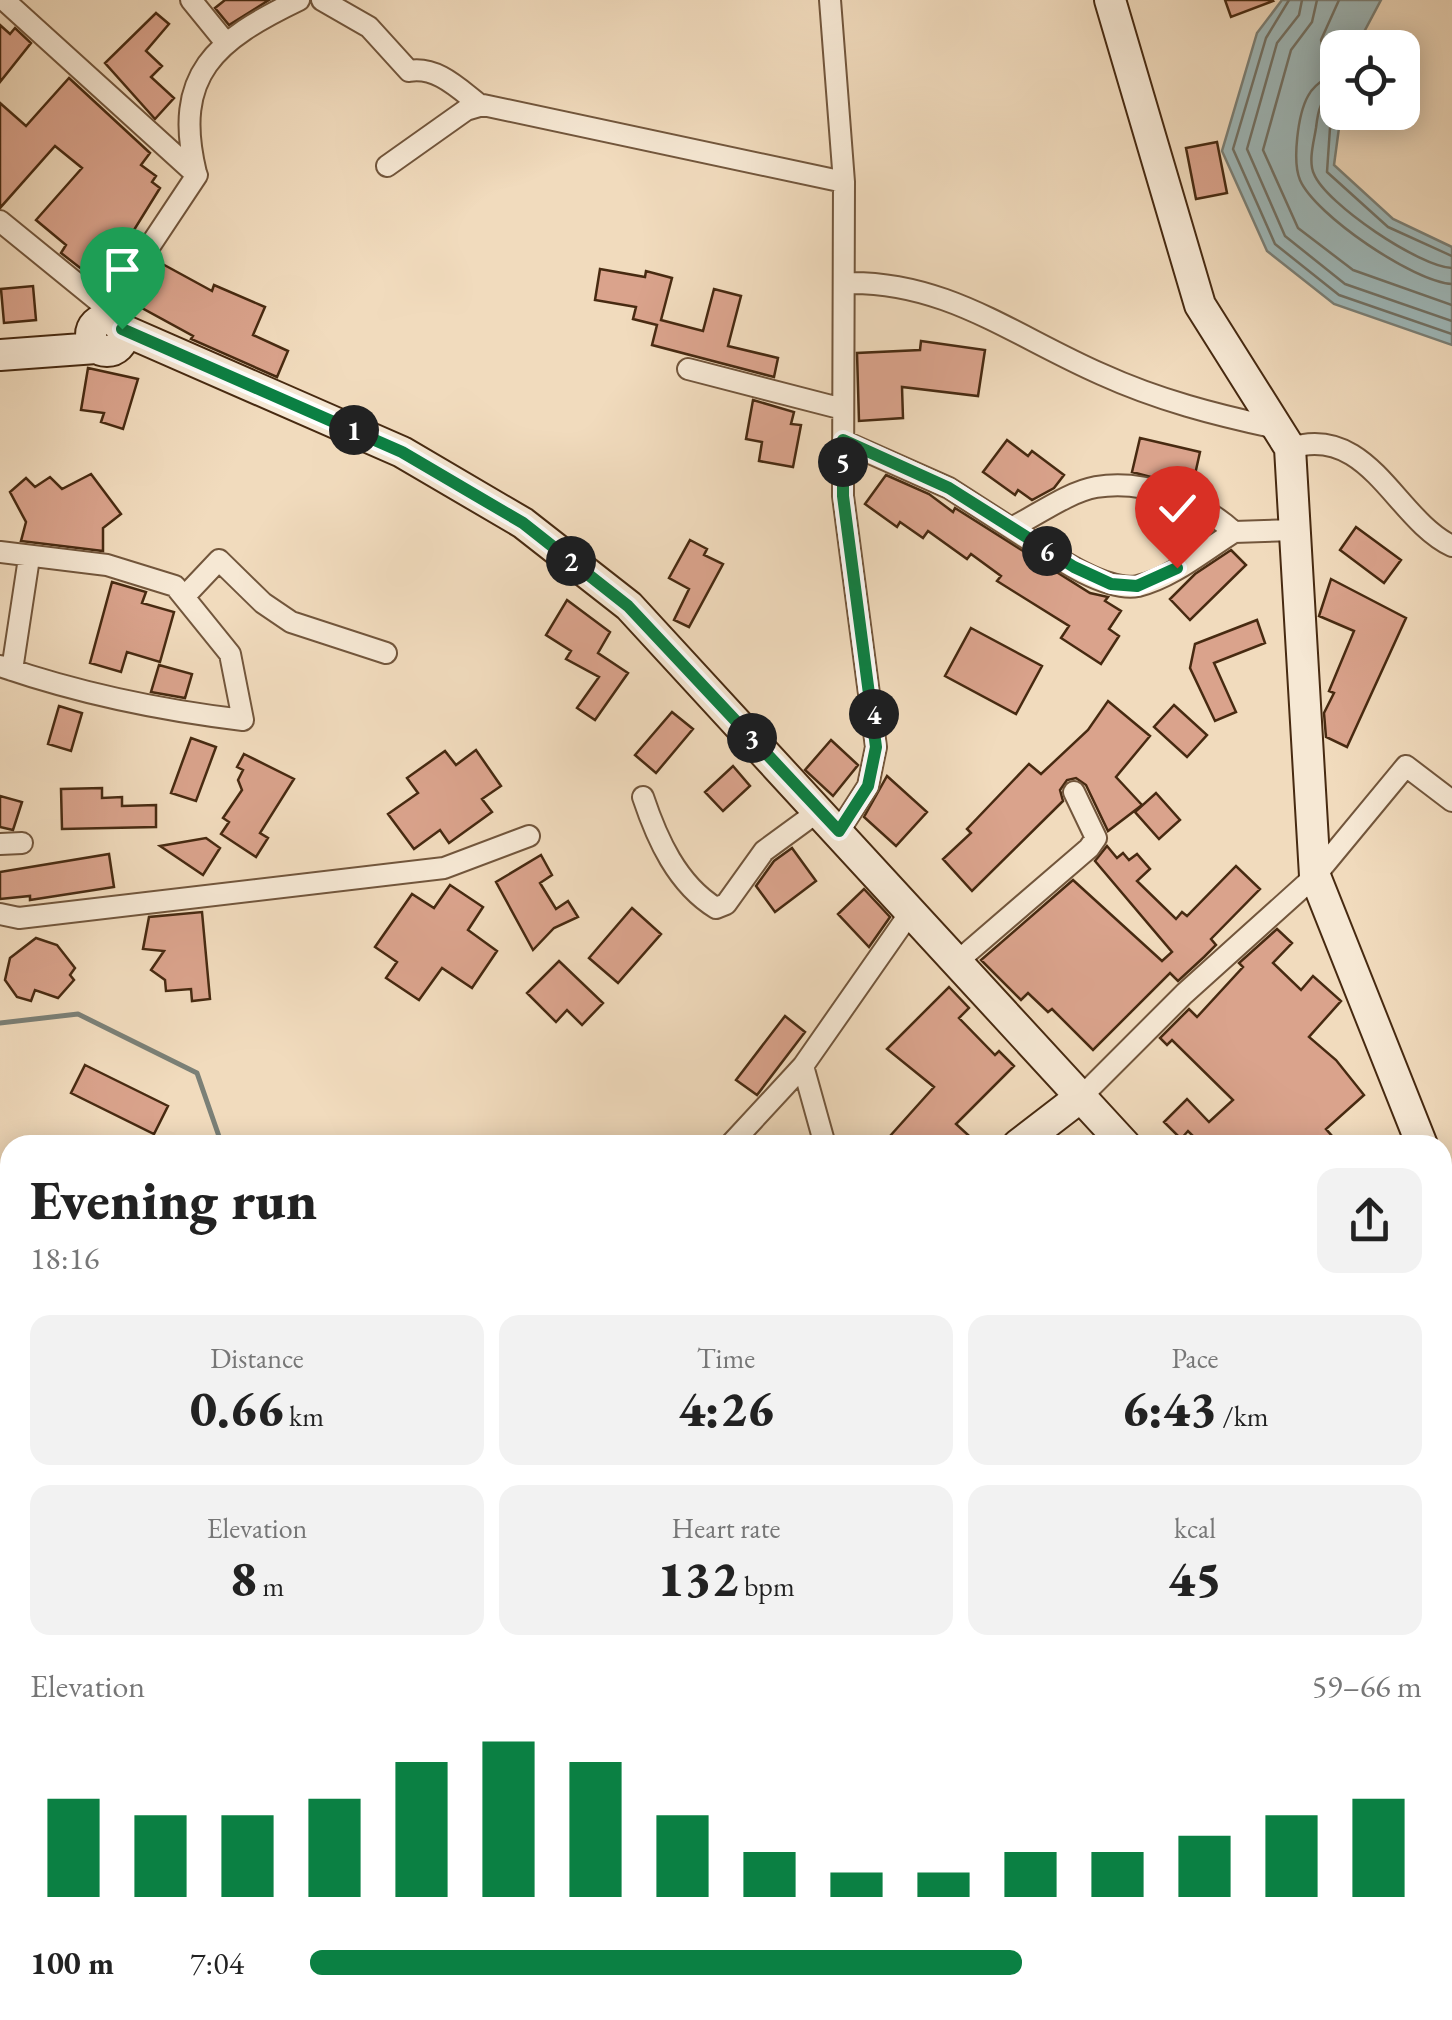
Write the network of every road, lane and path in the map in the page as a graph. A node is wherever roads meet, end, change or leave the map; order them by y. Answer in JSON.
{"nodes":[{"id":1,"x":4,"y":0,"type":"edge"},
{"id":2,"x":191,"y":0,"type":"edge"},
{"id":3,"x":299,"y":0,"type":"edge"},
{"id":4,"x":322,"y":0,"type":"edge"},
{"id":5,"x":830,"y":0,"type":"edge"},
{"id":6,"x":1110,"y":0,"type":"edge"},
{"id":7,"x":226,"y":43,"type":"junction"},
{"id":8,"x":480,"y":104,"type":"junction"},
{"id":9,"x":387,"y":166,"type":"dead end"},
{"id":10,"x":197,"y":174,"type":"junction"},
{"id":11,"x":844,"y":182,"type":"junction"},
{"id":12,"x":0,"y":222,"type":"edge"},
{"id":13,"x":844,"y":284,"type":"junction"},
{"id":14,"x":106,"y":331,"type":"junction"},
{"id":15,"x":0,"y":340,"type":"edge"},
{"id":16,"x":0,"y":355,"type":"edge"},
{"id":17,"x":688,"y":369,"type":"dead end"},
{"id":18,"x":843,"y":408,"type":"junction"},
{"id":19,"x":1284,"y":438,"type":"junction"},
{"id":20,"x":843,"y":440,"type":"junction"},
{"id":21,"x":1011,"y":528,"type":"junction"},
{"id":22,"x":1295,"y":530,"type":"junction"},
{"id":23,"x":1234,"y":532,"type":"junction"},
{"id":24,"x":1452,"y":546,"type":"edge"},
{"id":25,"x":0,"y":552,"type":"edge"},
{"id":26,"x":29,"y":558,"type":"junction"},
{"id":27,"x":184,"y":597,"type":"junction"},
{"id":28,"x":386,"y":652,"type":"dead end"},
{"id":29,"x":6,"y":668,"type":"edge"},
{"id":30,"x":1074,"y":792,"type":"dead end"},
{"id":31,"x":643,"y":797,"type":"dead end"},
{"id":32,"x":1452,"y":801,"type":"edge"},
{"id":33,"x":822,"y":820,"type":"junction"},
{"id":34,"x":529,"y":836,"type":"dead end"},
{"id":35,"x":22,"y":842,"type":"dead end"},
{"id":36,"x":0,"y":844,"type":"edge"},
{"id":37,"x":1316,"y":876,"type":"junction"},
{"id":38,"x":9,"y":916,"type":"edge"},
{"id":39,"x":908,"y":916,"type":"junction"},
{"id":40,"x":0,"y":929,"type":"edge"},
{"id":41,"x":958,"y":960,"type":"junction"},
{"id":42,"x":803,"y":1066,"type":"junction"},
{"id":43,"x":1077,"y":1099,"type":"junction"},
{"id":44,"x":739,"y":1135,"type":"edge"},
{"id":45,"x":822,"y":1135,"type":"edge"},
{"id":46,"x":1031,"y":1135,"type":"edge"},
{"id":47,"x":1100,"y":1135,"type":"edge"},
{"id":48,"x":1114,"y":1135,"type":"edge"},
{"id":49,"x":1418,"y":1135,"type":"edge"}],
"edges":[{"from":1,"to":10,"type":"street"},
{"from":2,"to":7,"type":"street"},
{"from":3,"to":7,"type":"street"},
{"from":4,"to":8,"type":"street"},
{"from":5,"to":11,"type":"street"},
{"from":6,"to":19,"type":"main road"},
{"from":7,"to":10,"type":"street"},
{"from":8,"to":9,"type":"street"},
{"from":8,"to":11,"type":"street"},
{"from":10,"to":14,"type":"street"},
{"from":11,"to":13,"type":"street"},
{"from":12,"to":14,"type":"street"},
{"from":13,"to":18,"type":"street"},
{"from":13,"to":19,"type":"street"},
{"from":14,"to":15,"type":"main road"},
{"from":14,"to":16,"type":"main road"},
{"from":14,"to":33,"type":"main road"},
{"from":17,"to":18,"type":"street"},
{"from":18,"to":20,"type":"street"},
{"from":19,"to":22,"type":"main road"},
{"from":19,"to":24,"type":"street"},
{"from":20,"to":21,"type":"street"},
{"from":20,"to":33,"type":"street"},
{"from":21,"to":23,"type":"street"},
{"from":21,"to":23,"type":"street"},
{"from":22,"to":23,"type":"street"},
{"from":22,"to":37,"type":"main road"},
{"from":25,"to":26,"type":"street"},
{"from":26,"to":27,"type":"street"},
{"from":26,"to":29,"type":"street"},
{"from":27,"to":28,"type":"street"},
{"from":27,"to":29,"type":"street"},
{"from":30,"to":41,"type":"street"},
{"from":31,"to":33,"type":"street"},
{"from":32,"to":37,"type":"street"},
{"from":33,"to":39,"type":"main road"},
{"from":34,"to":38,"type":"street"},
{"from":35,"to":36,"type":"street"},
{"from":37,"to":43,"type":"street"},
{"from":37,"to":49,"type":"main road"},
{"from":38,"to":40,"type":"street"},
{"from":39,"to":41,"type":"main road"},
{"from":39,"to":42,"type":"street"},
{"from":39,"to":43,"type":"main road"},
{"from":41,"to":43,"type":"main road"},
{"from":42,"to":44,"type":"street"},
{"from":42,"to":45,"type":"street"},
{"from":43,"to":46,"type":"main road"},
{"from":43,"to":47,"type":"main road"},
{"from":43,"to":48,"type":"main road"}]}
